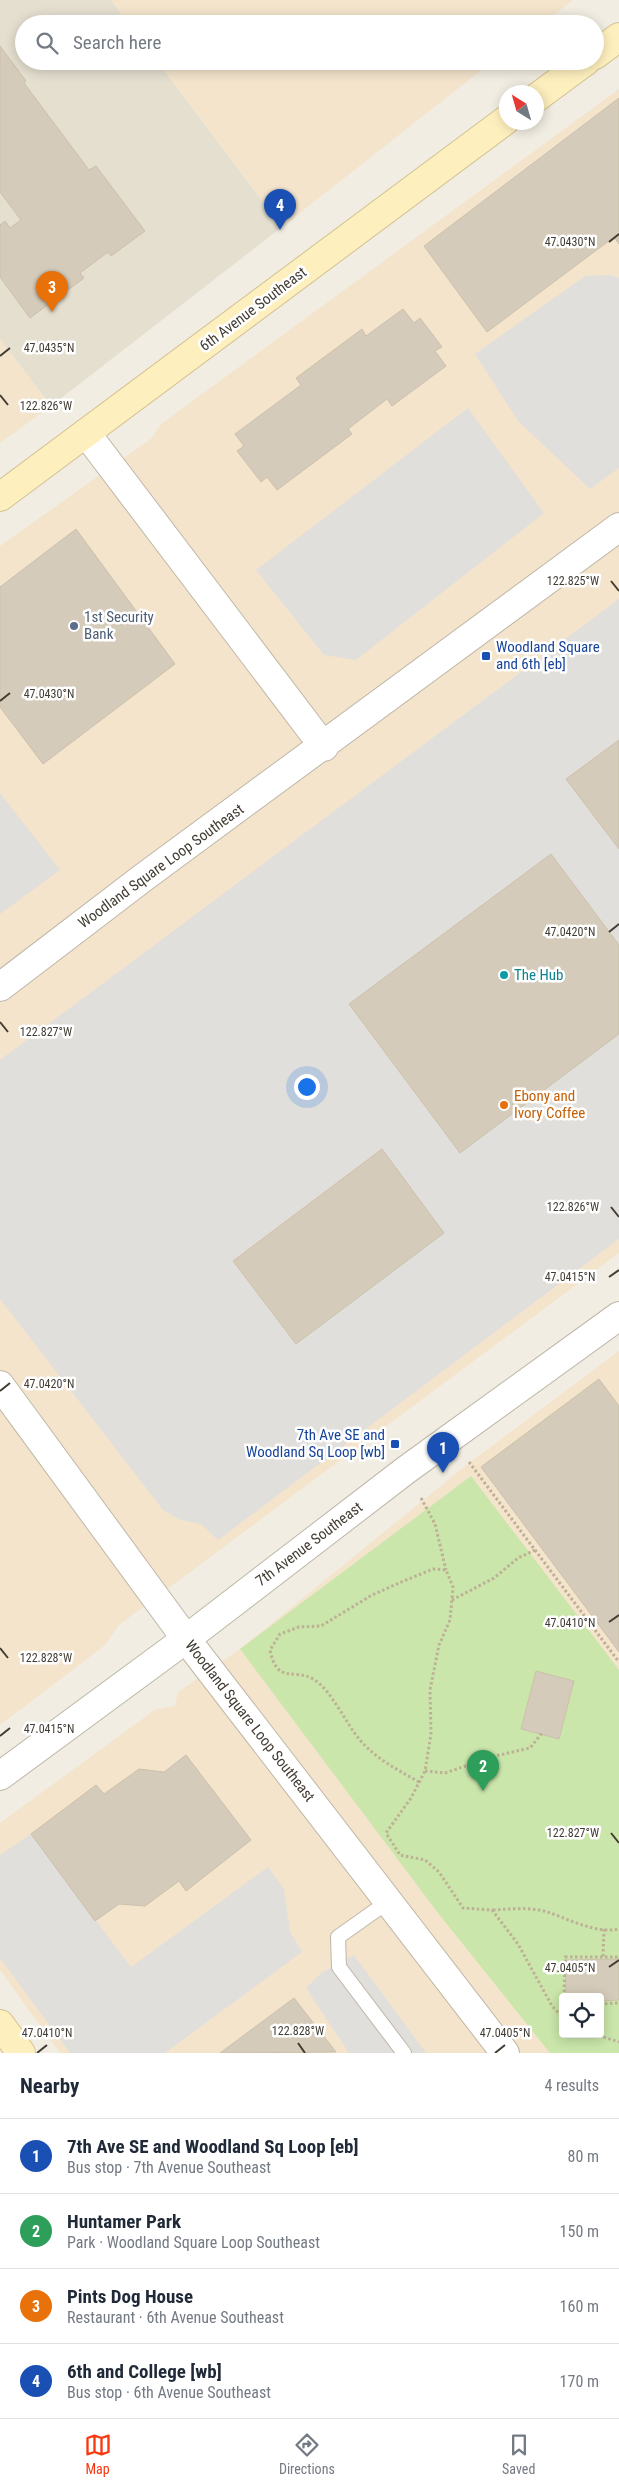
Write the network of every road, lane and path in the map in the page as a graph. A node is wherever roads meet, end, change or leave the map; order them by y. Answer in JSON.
{"nodes":[{"id":1,"x":619,"y":37,"type":"edge"},
{"id":2,"x":604,"y":48,"type":"edge"},
{"id":3,"x":574,"y":70,"type":"edge"},
{"id":4,"x":544,"y":92,"type":"edge"},
{"id":5,"x":499,"y":125,"type":"edge"},
{"id":6,"x":86,"y":434,"type":"junction"},
{"id":7,"x":0,"y":497,"type":"edge"},
{"id":8,"x":619,"y":527,"type":"edge"},
{"id":9,"x":324,"y":747,"type":"junction"},
{"id":10,"x":0,"y":987,"type":"edge"},
{"id":11,"x":619,"y":1316,"type":"edge"},
{"id":12,"x":0,"y":1385,"type":"edge"},
{"id":13,"x":452,"y":1437,"type":"junction"},
{"id":14,"x":406,"y":1470,"type":"junction"},
{"id":15,"x":536,"y":1550,"type":"junction"},
{"id":16,"x":446,"y":1570,"type":"junction"},
{"id":17,"x":452,"y":1600,"type":"junction"},
{"id":18,"x":186,"y":1639,"type":"junction"},
{"id":19,"x":619,"y":1662,"type":"edge"},
{"id":20,"x":542,"y":1733,"type":"dead end"},
{"id":21,"x":425,"y":1771,"type":"junction"},
{"id":22,"x":0,"y":1776,"type":"edge"},
{"id":23,"x":419,"y":1782,"type":"junction"},
{"id":24,"x":389,"y":1901,"type":"junction"},
{"id":25,"x":492,"y":1910,"type":"junction"},
{"id":26,"x":604,"y":1929,"type":"junction"},
{"id":27,"x":619,"y":1929,"type":"edge"},
{"id":28,"x":603,"y":1957,"type":"junction"},
{"id":29,"x":619,"y":1957,"type":"edge"},
{"id":30,"x":564,"y":1993,"type":"edge"},
{"id":31,"x":619,"y":2003,"type":"edge"},
{"id":32,"x":604,"y":2004,"type":"edge"},
{"id":33,"x":559,"y":2014,"type":"edge"},
{"id":34,"x":0,"y":2024,"type":"edge"},
{"id":35,"x":604,"y":2037,"type":"edge"},
{"id":36,"x":619,"y":2042,"type":"edge"},
{"id":37,"x":21,"y":2053,"type":"edge"},
{"id":38,"x":404,"y":2053,"type":"edge"},
{"id":39,"x":505,"y":2053,"type":"edge"}],
"edges":[{"from":1,"to":2,"type":"street"},
{"from":3,"to":4,"type":"street"},
{"from":5,"to":6,"type":"street","name":"6th Avenue Southeast"},
{"from":6,"to":7,"type":"street","name":"6th Avenue Southeast"},
{"from":6,"to":9,"type":"street"},
{"from":8,"to":9,"type":"street","name":"Woodland Square Loop Southeast"},
{"from":9,"to":10,"type":"street","name":"Woodland Square Loop Southeast"},
{"from":11,"to":13,"type":"street","name":"7th Avenue Southeast"},
{"from":12,"to":18,"type":"street","name":"Woodland Square Loop Southeast"},
{"from":13,"to":14,"type":"street","name":"7th Avenue Southeast"},
{"from":13,"to":15,"type":"path"},
{"from":14,"to":16,"type":"path"},
{"from":14,"to":18,"type":"street","name":"7th Avenue Southeast"},
{"from":15,"to":17,"type":"path"},
{"from":15,"to":19,"type":"path"},
{"from":16,"to":17,"type":"path"},
{"from":16,"to":23,"type":"path"},
{"from":17,"to":21,"type":"path"},
{"from":18,"to":22,"type":"street","name":"7th Avenue Southeast"},
{"from":18,"to":24,"type":"street","name":"Woodland Square Loop Southeast"},
{"from":20,"to":21,"type":"path"},
{"from":21,"to":23,"type":"path"},
{"from":23,"to":25,"type":"path"},
{"from":24,"to":38,"type":"lane"},
{"from":24,"to":39,"type":"street","name":"Woodland Square Loop Southeast"},
{"from":25,"to":26,"type":"path"},
{"from":25,"to":33,"type":"path"},
{"from":26,"to":27,"type":"path"},
{"from":26,"to":28,"type":"path"},
{"from":28,"to":29,"type":"path"},
{"from":28,"to":30,"type":"path"},
{"from":31,"to":32,"type":"path"},
{"from":34,"to":37,"type":"street"},
{"from":35,"to":36,"type":"path"}]}
